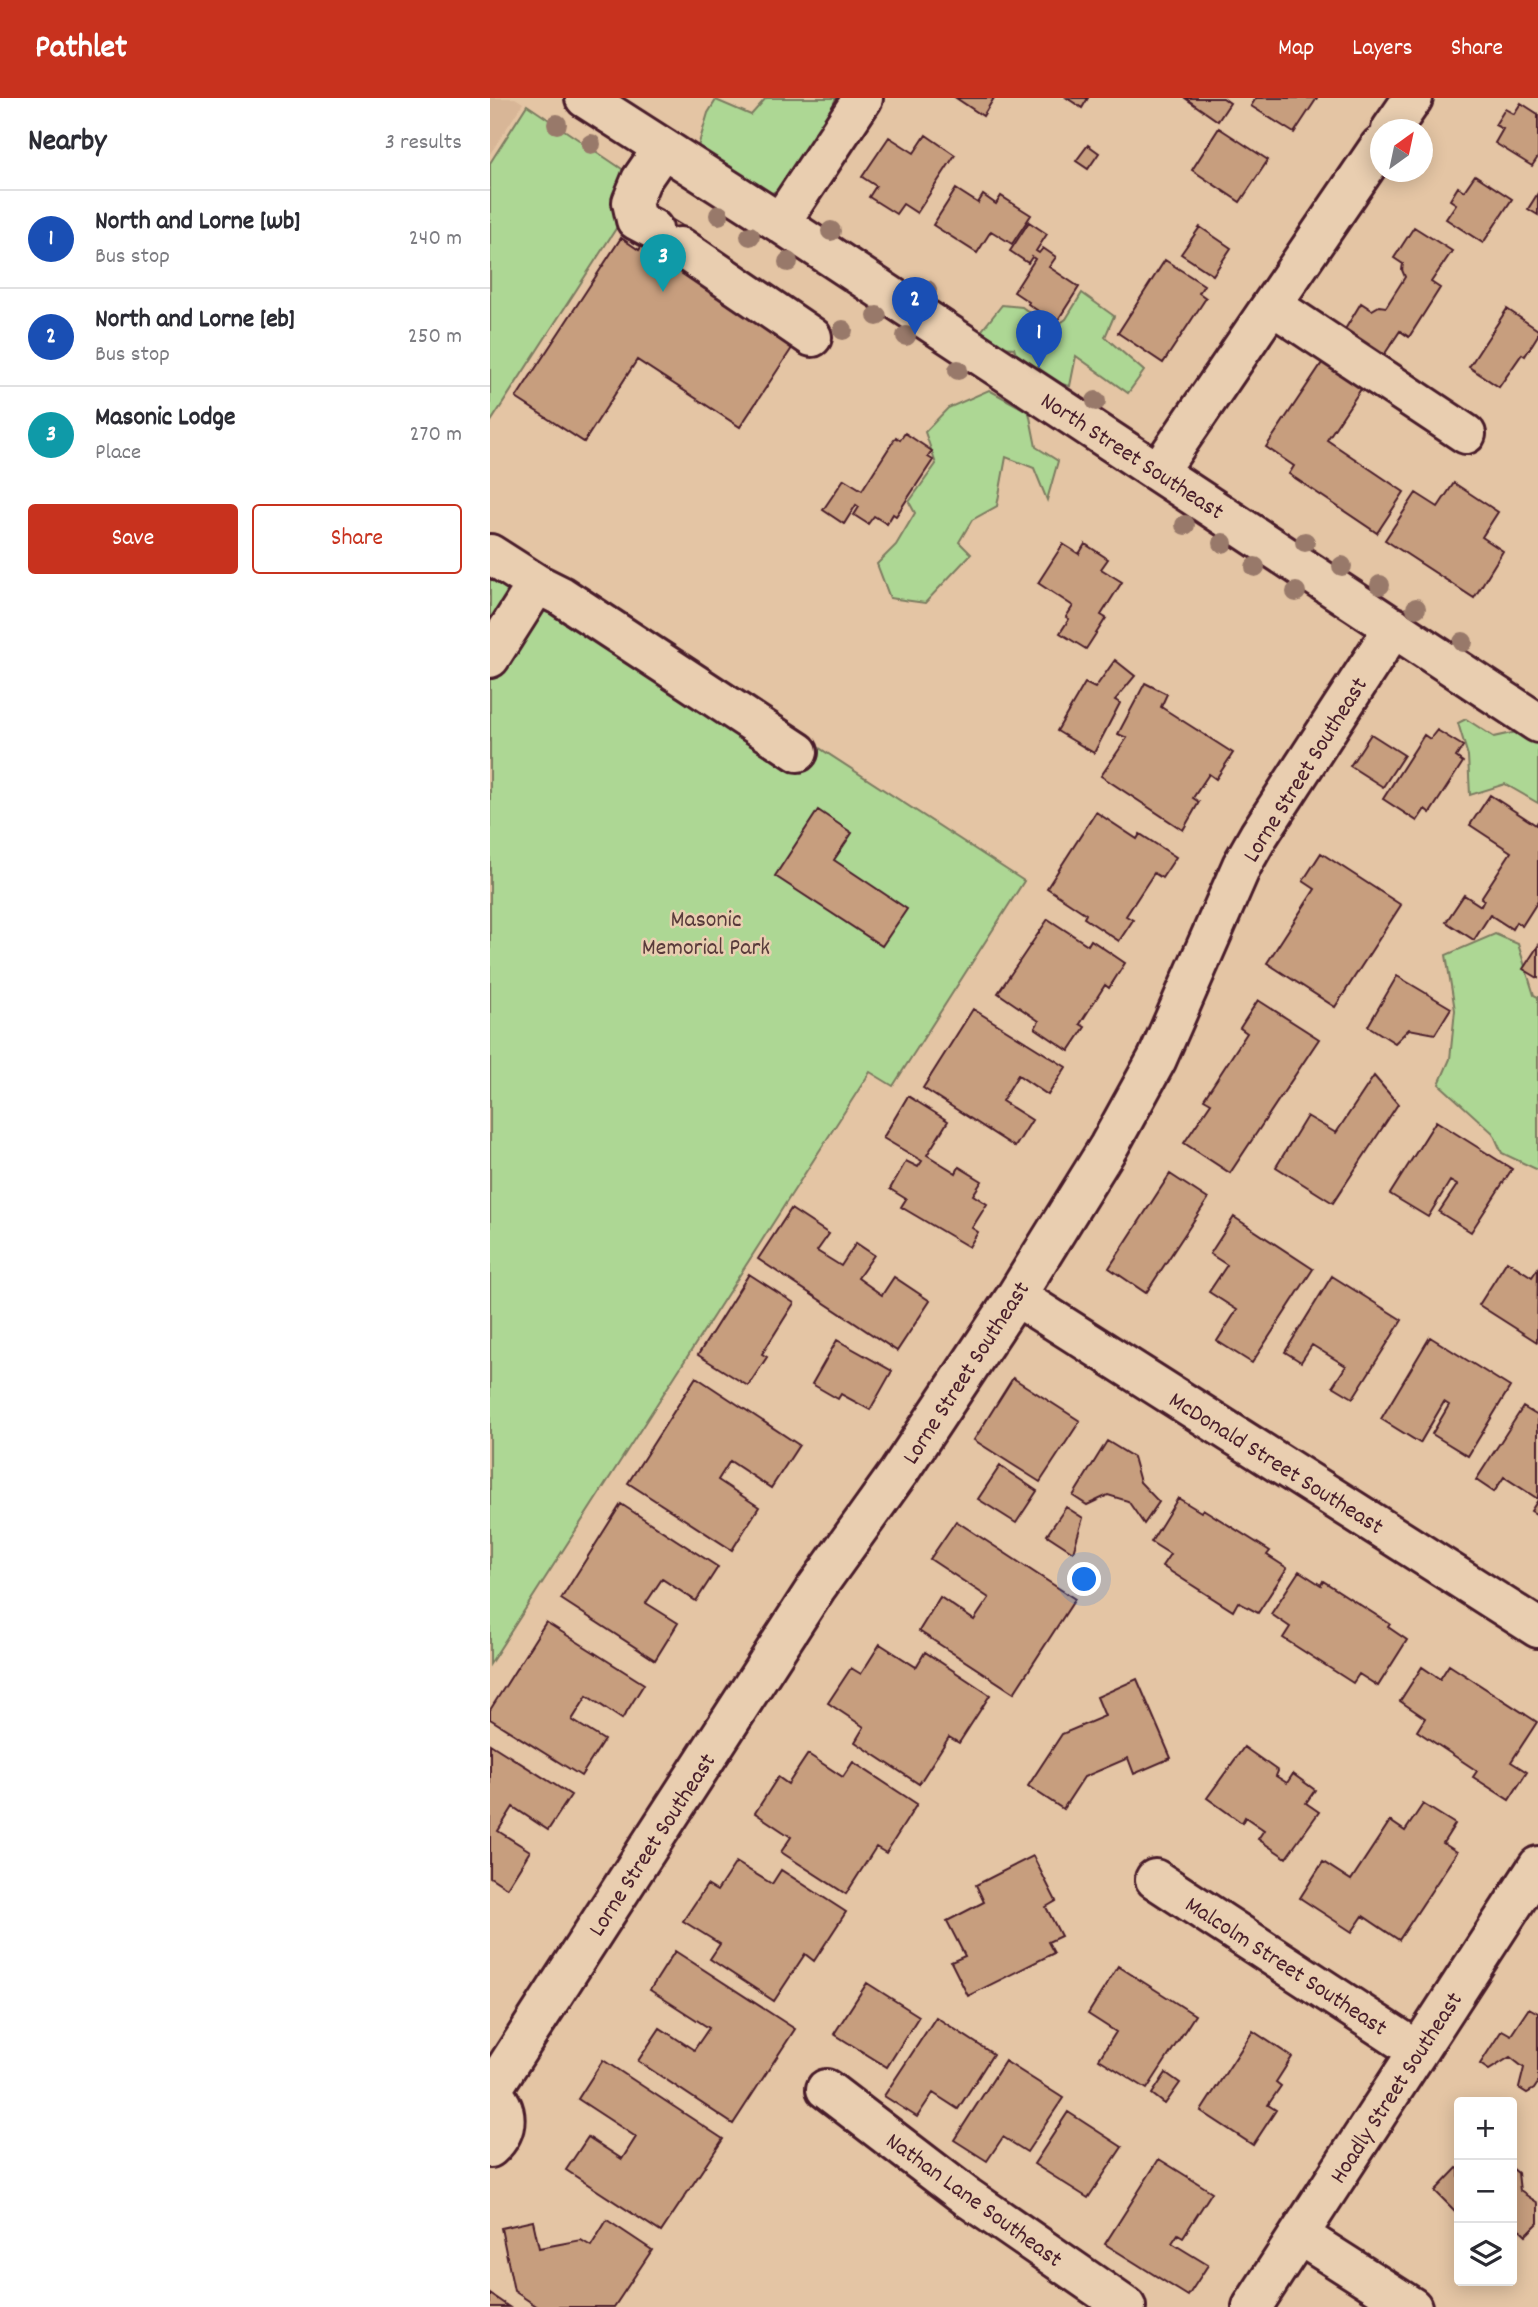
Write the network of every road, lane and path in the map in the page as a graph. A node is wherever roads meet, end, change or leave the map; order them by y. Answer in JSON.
{"nodes":[{"id":1,"x":585,"y":98,"type":"edge"},
{"id":2,"x":863,"y":98,"type":"edge"},
{"id":3,"x":1413,"y":98,"type":"edge"},
{"id":4,"x":1399,"y":119,"type":"edge"},
{"id":5,"x":663,"y":148,"type":"junction"},
{"id":6,"x":1370,"y":162,"type":"edge"},
{"id":7,"x":780,"y":223,"type":"junction"},
{"id":8,"x":1272,"y":304,"type":"junction"},
{"id":9,"x":812,"y":337,"type":"dead end"},
{"id":10,"x":1466,"y":434,"type":"dead end"},
{"id":11,"x":1157,"y":472,"type":"junction"},
{"id":12,"x":490,"y":554,"type":"edge"},
{"id":13,"x":537,"y":584,"type":"junction"},
{"id":14,"x":1394,"y":626,"type":"junction"},
{"id":15,"x":490,"y":658,"type":"edge"},
{"id":16,"x":1538,"y":723,"type":"edge"},
{"id":17,"x":798,"y":752,"type":"dead end"},
{"id":18,"x":1016,"y":1296,"type":"junction"},
{"id":19,"x":1538,"y":1628,"type":"edge"},
{"id":20,"x":1538,"y":1866,"type":"edge"},
{"id":21,"x":1156,"y":1879,"type":"dead end"},
{"id":22,"x":1418,"y":2051,"type":"junction"},
{"id":23,"x":826,"y":2089,"type":"dead end"},
{"id":24,"x":490,"y":2091,"type":"edge"},
{"id":25,"x":490,"y":2148,"type":"edge"},
{"id":26,"x":1299,"y":2235,"type":"junction"},
{"id":27,"x":1126,"y":2307,"type":"edge"},
{"id":28,"x":1252,"y":2307,"type":"edge"},
{"id":29,"x":1412,"y":2307,"type":"edge"}],
"edges":[{"from":1,"to":5,"type":"street","name":"North Street Southeast"},
{"from":2,"to":7,"type":"street"},
{"from":3,"to":4,"type":"street"},
{"from":5,"to":7,"type":"street","name":"North Street Southeast"},
{"from":5,"to":9,"type":"street"},
{"from":6,"to":8,"type":"street"},
{"from":7,"to":11,"type":"street","name":"North Street Southeast"},
{"from":8,"to":10,"type":"street"},
{"from":8,"to":11,"type":"street"},
{"from":11,"to":14,"type":"street","name":"North Street Southeast"},
{"from":12,"to":13,"type":"street"},
{"from":13,"to":15,"type":"street"},
{"from":13,"to":17,"type":"street"},
{"from":14,"to":16,"type":"street","name":"North Street Southeast"},
{"from":14,"to":18,"type":"street","name":"Lorne Street Southeast"},
{"from":18,"to":19,"type":"street","name":"McDonald Street Southeast"},
{"from":18,"to":24,"type":"street","name":"Lorne Street Southeast"},
{"from":20,"to":22,"type":"street","name":"Hoadly Street Southeast"},
{"from":21,"to":22,"type":"street","name":"Malcolm Street Southeast"},
{"from":22,"to":26,"type":"street","name":"Hoadly Street Southeast"},
{"from":23,"to":27,"type":"street","name":"Nathan Lane Southeast"},
{"from":24,"to":25,"type":"street","name":"Lorne Street Southeast"},
{"from":26,"to":28,"type":"street","name":"Hoadly Street Southeast"},
{"from":26,"to":29,"type":"street"}]}
